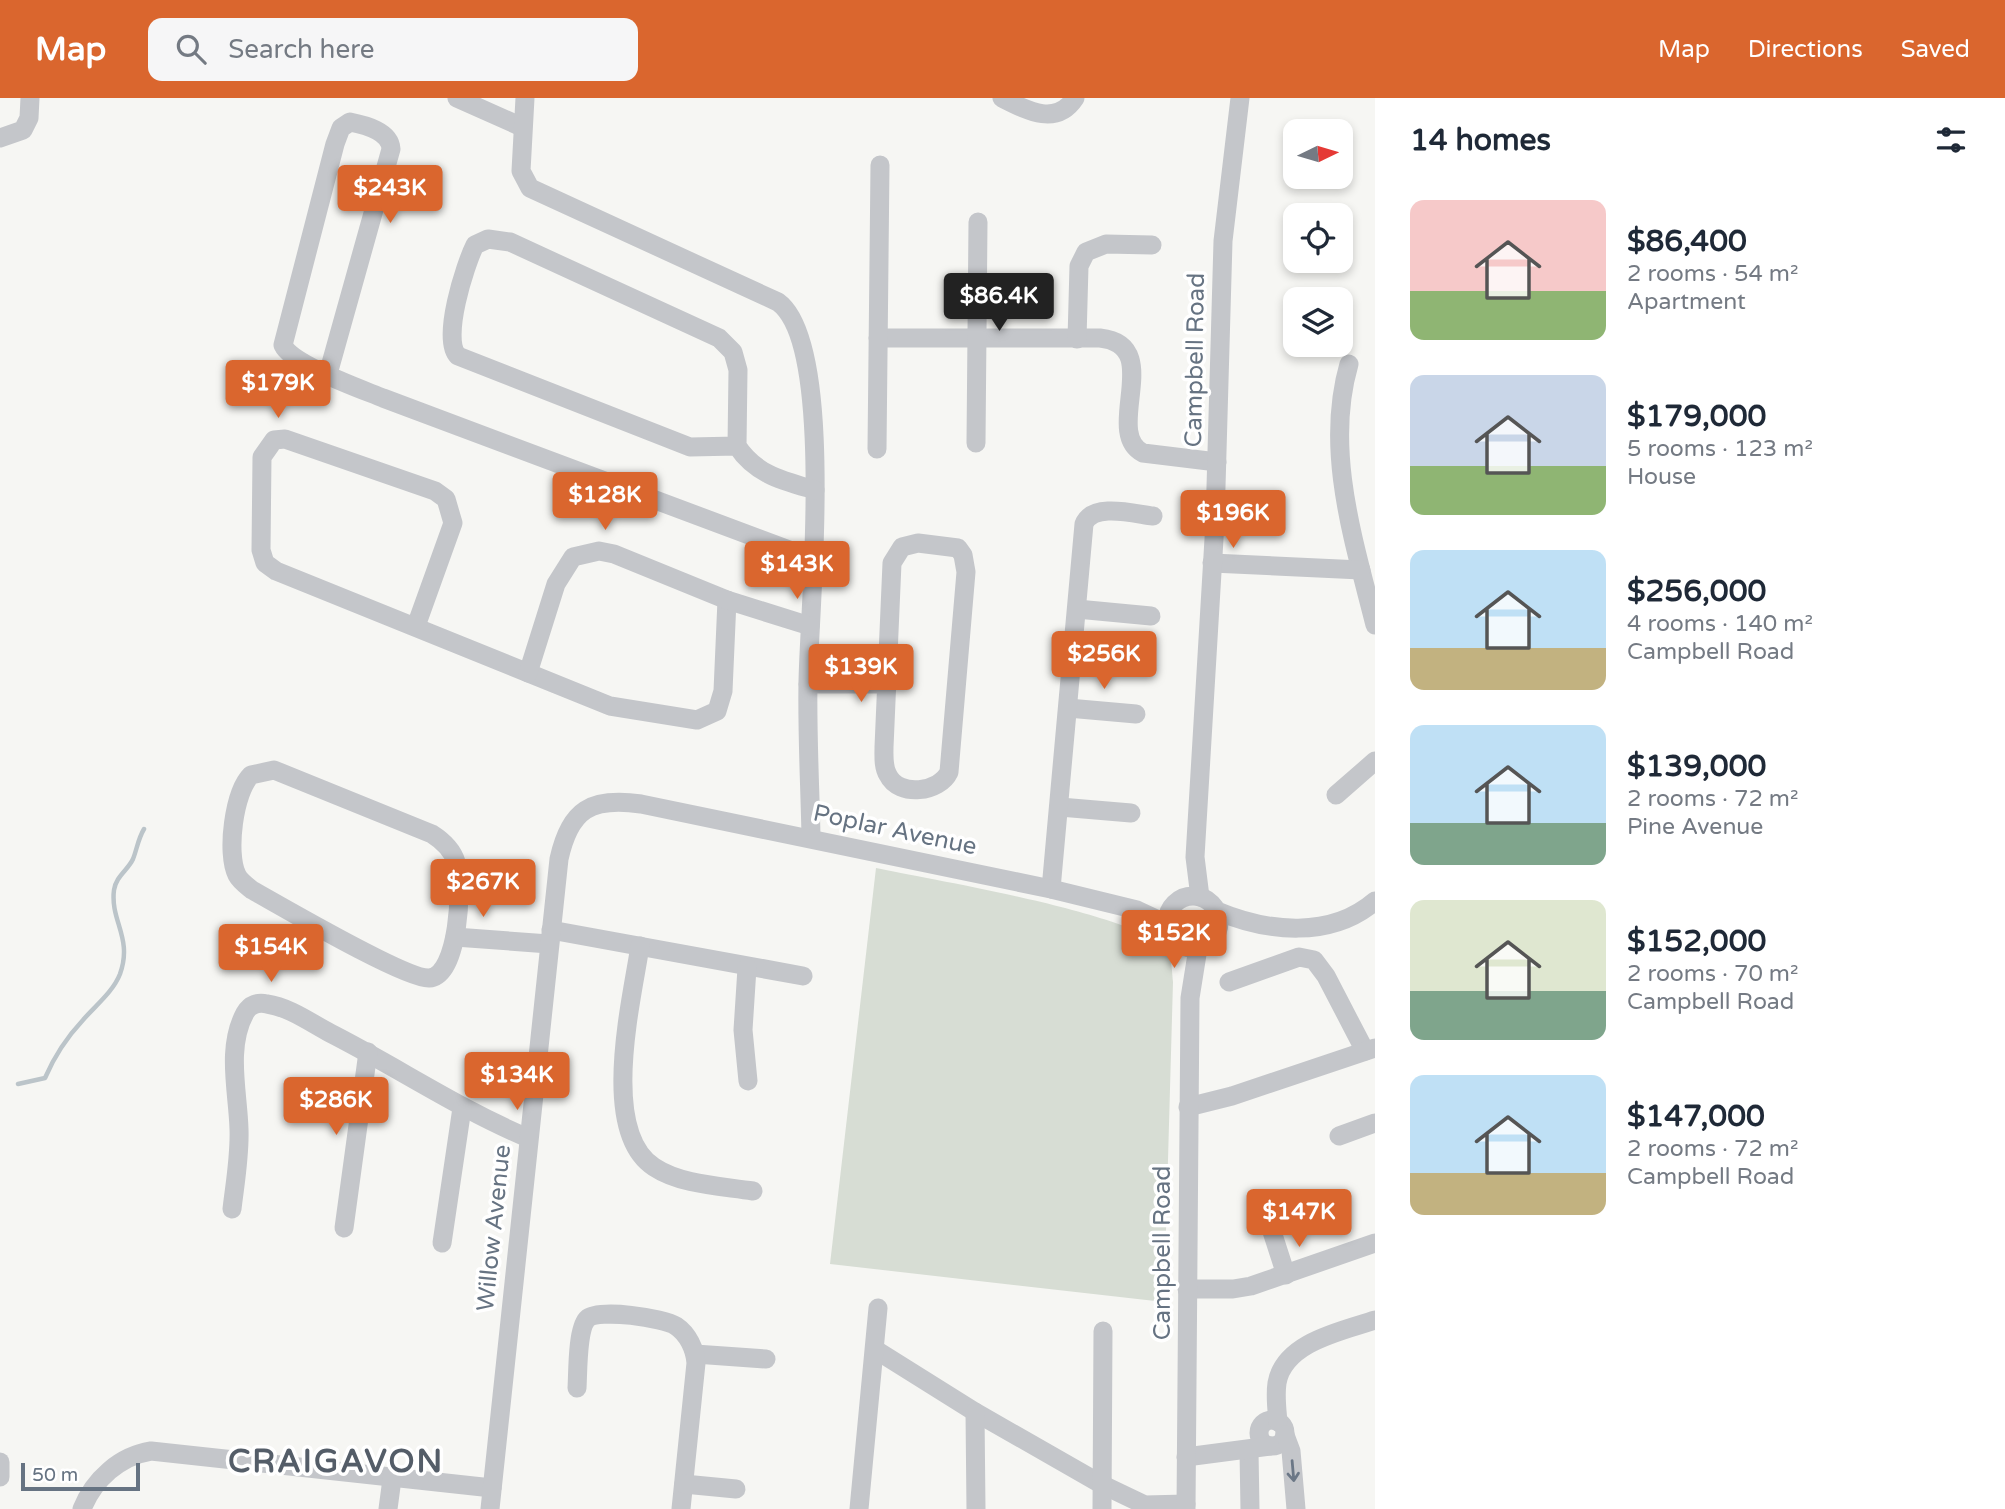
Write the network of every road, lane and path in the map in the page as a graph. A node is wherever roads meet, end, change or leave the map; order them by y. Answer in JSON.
{"nodes":[{"id":1,"x":30,"y":98,"type":"edge"},
{"id":2,"x":457,"y":98,"type":"edge"},
{"id":3,"x":525,"y":98,"type":"edge"},
{"id":4,"x":1002,"y":98,"type":"edge"},
{"id":5,"x":1075,"y":98,"type":"edge"},
{"id":6,"x":1240,"y":98,"type":"edge"},
{"id":7,"x":522,"y":127,"type":"junction"},
{"id":8,"x":0,"y":138,"type":"edge"},
{"id":9,"x":880,"y":165,"type":"dead end"},
{"id":10,"x":978,"y":222,"type":"dead end"},
{"id":11,"x":1152,"y":245,"type":"dead end"},
{"id":12,"x":878,"y":338,"type":"junction"},
{"id":13,"x":979,"y":339,"type":"junction"},
{"id":14,"x":1077,"y":339,"type":"junction"},
{"id":15,"x":1349,"y":365,"type":"dead end"},
{"id":16,"x":328,"y":374,"type":"junction"},
{"id":17,"x":976,"y":443,"type":"dead end"},
{"id":18,"x":737,"y":446,"type":"junction"},
{"id":19,"x":877,"y":449,"type":"dead end"},
{"id":20,"x":1217,"y":462,"type":"junction"},
{"id":21,"x":815,"y":490,"type":"junction"},
{"id":22,"x":1153,"y":516,"type":"dead end"},
{"id":23,"x":813,"y":559,"type":"junction"},
{"id":24,"x":1212,"y":563,"type":"junction"},
{"id":25,"x":1361,"y":570,"type":"junction"},
{"id":26,"x":727,"y":600,"type":"junction"},
{"id":27,"x":1077,"y":609,"type":"junction"},
{"id":28,"x":1151,"y":616,"type":"dead end"},
{"id":29,"x":1375,"y":625,"type":"edge"},
{"id":30,"x":416,"y":626,"type":"junction"},
{"id":31,"x":810,"y":626,"type":"junction"},
{"id":32,"x":528,"y":673,"type":"junction"},
{"id":33,"x":808,"y":684,"type":"junction"},
{"id":34,"x":887,"y":684,"type":"junction"},
{"id":35,"x":1069,"y":708,"type":"junction"},
{"id":36,"x":1136,"y":714,"type":"dead end"},
{"id":37,"x":1375,"y":761,"type":"edge"},
{"id":38,"x":1336,"y":795,"type":"dead end"},
{"id":39,"x":641,"y":804,"type":"joint"},
{"id":40,"x":1060,"y":807,"type":"junction"},
{"id":41,"x":1131,"y":813,"type":"dead end"},
{"id":42,"x":811,"y":837,"type":"junction"},
{"id":43,"x":1051,"y":889,"type":"junction"},
{"id":44,"x":1375,"y":901,"type":"edge"},
{"id":45,"x":1180,"y":907,"type":"junction"},
{"id":46,"x":1217,"y":911,"type":"junction"},
{"id":47,"x":1262,"y":925,"type":"junction"},
{"id":48,"x":1218,"y":932,"type":"junction"},
{"id":49,"x":455,"y":936,"type":"junction"},
{"id":50,"x":550,"y":937,"type":"junction"},
{"id":51,"x":640,"y":946,"type":"junction"},
{"id":52,"x":1191,"y":948,"type":"junction"},
{"id":53,"x":747,"y":968,"type":"junction"},
{"id":54,"x":803,"y":976,"type":"dead end"},
{"id":55,"x":1229,"y":982,"type":"dead end"},
{"id":56,"x":1370,"y":1049,"type":"edge"},
{"id":57,"x":368,"y":1052,"type":"junction"},
{"id":58,"x":748,"y":1081,"type":"dead end"},
{"id":59,"x":1188,"y":1107,"type":"junction"},
{"id":60,"x":462,"y":1108,"type":"junction"},
{"id":61,"x":1375,"y":1124,"type":"edge"},
{"id":62,"x":1339,"y":1136,"type":"dead end"},
{"id":63,"x":528,"y":1138,"type":"junction"},
{"id":64,"x":753,"y":1191,"type":"dead end"},
{"id":65,"x":232,"y":1209,"type":"dead end"},
{"id":66,"x":1266,"y":1213,"type":"dead end"},
{"id":67,"x":344,"y":1228,"type":"dead end"},
{"id":68,"x":442,"y":1243,"type":"dead end"},
{"id":69,"x":1375,"y":1243,"type":"edge"},
{"id":70,"x":1286,"y":1275,"type":"junction"},
{"id":71,"x":1187,"y":1289,"type":"junction"},
{"id":72,"x":878,"y":1308,"type":"dead end"},
{"id":73,"x":1375,"y":1320,"type":"edge"},
{"id":74,"x":1103,"y":1331,"type":"dead end"},
{"id":75,"x":876,"y":1350,"type":"junction"},
{"id":76,"x":695,"y":1354,"type":"junction"},
{"id":77,"x":766,"y":1359,"type":"dead end"},
{"id":78,"x":577,"y":1388,"type":"dead end"},
{"id":79,"x":975,"y":1412,"type":"junction"},
{"id":80,"x":1271,"y":1432,"type":"junction"},
{"id":81,"x":1186,"y":1450,"type":"junction"},
{"id":82,"x":1249,"y":1451,"type":"junction"},
{"id":83,"x":0,"y":1462,"type":"edge"},
{"id":84,"x":0,"y":1477,"type":"edge"},
{"id":85,"x":392,"y":1479,"type":"junction"},
{"id":86,"x":684,"y":1484,"type":"junction"},
{"id":87,"x":1101,"y":1484,"type":"junction"},
{"id":88,"x":492,"y":1488,"type":"junction"},
{"id":89,"x":736,"y":1489,"type":"dead end"},
{"id":90,"x":1186,"y":1507,"type":"edge"},
{"id":91,"x":82,"y":1509,"type":"edge"},
{"id":92,"x":388,"y":1509,"type":"edge"},
{"id":93,"x":490,"y":1509,"type":"edge"},
{"id":94,"x":681,"y":1509,"type":"edge"},
{"id":95,"x":859,"y":1509,"type":"edge"},
{"id":96,"x":976,"y":1509,"type":"edge"},
{"id":97,"x":1102,"y":1509,"type":"edge"},
{"id":98,"x":1250,"y":1509,"type":"edge"},
{"id":99,"x":1296,"y":1509,"type":"edge"}],
"edges":[{"from":1,"to":8,"type":"street"},
{"from":2,"to":7,"type":"street"},
{"from":3,"to":7,"type":"street"},
{"from":4,"to":5,"type":"street"},
{"from":6,"to":20,"type":"street","name":"Campbell Road"},
{"from":7,"to":21,"type":"street"},
{"from":9,"to":12,"type":"street"},
{"from":10,"to":13,"type":"street"},
{"from":11,"to":14,"type":"street"},
{"from":12,"to":13,"type":"street"},
{"from":12,"to":19,"type":"street"},
{"from":13,"to":14,"type":"street"},
{"from":13,"to":17,"type":"street"},
{"from":14,"to":20,"type":"street"},
{"from":15,"to":25,"type":"street"},
{"from":16,"to":16,"type":"street"},
{"from":16,"to":23,"type":"street"},
{"from":18,"to":18,"type":"street"},
{"from":18,"to":21,"type":"street"},
{"from":20,"to":24,"type":"street","name":"Campbell Road"},
{"from":21,"to":23,"type":"street"},
{"from":22,"to":27,"type":"street"},
{"from":23,"to":31,"type":"street"},
{"from":24,"to":25,"type":"street"},
{"from":24,"to":45,"type":"street","name":"Campbell Road"},
{"from":25,"to":29,"type":"street"},
{"from":26,"to":31,"type":"street"},
{"from":26,"to":32,"type":"street"},
{"from":26,"to":32,"type":"street"},
{"from":27,"to":28,"type":"street"},
{"from":27,"to":35,"type":"street"},
{"from":30,"to":30,"type":"street"},
{"from":30,"to":32,"type":"street"},
{"from":31,"to":33,"type":"street"},
{"from":33,"to":34,"type":"street"},
{"from":33,"to":42,"type":"street"},
{"from":34,"to":34,"type":"street"},
{"from":35,"to":36,"type":"street"},
{"from":35,"to":40,"type":"street"},
{"from":37,"to":38,"type":"street"},
{"from":39,"to":42,"type":"street","name":"Poplar Avenue"},
{"from":39,"to":50,"type":"street","name":"Willow Avenue"},
{"from":40,"to":41,"type":"street"},
{"from":40,"to":43,"type":"street"},
{"from":42,"to":43,"type":"street","name":"Poplar Avenue"},
{"from":43,"to":45,"type":"street","name":"Poplar Avenue"},
{"from":44,"to":47,"type":"street"},
{"from":45,"to":46,"type":"street"},
{"from":45,"to":52,"type":"street"},
{"from":46,"to":47,"type":"street"},
{"from":46,"to":48,"type":"street"},
{"from":47,"to":48,"type":"street"},
{"from":48,"to":52,"type":"street"},
{"from":49,"to":49,"type":"street"},
{"from":49,"to":50,"type":"street"},
{"from":50,"to":51,"type":"street"},
{"from":50,"to":63,"type":"street","name":"Willow Avenue"},
{"from":51,"to":53,"type":"street"},
{"from":51,"to":64,"type":"street"},
{"from":52,"to":59,"type":"street","name":"Campbell Road"},
{"from":53,"to":54,"type":"street"},
{"from":53,"to":58,"type":"street"},
{"from":55,"to":56,"type":"street"},
{"from":56,"to":59,"type":"street"},
{"from":57,"to":60,"type":"street"},
{"from":57,"to":65,"type":"street"},
{"from":57,"to":67,"type":"street"},
{"from":59,"to":71,"type":"street","name":"Campbell Road"},
{"from":60,"to":63,"type":"street"},
{"from":60,"to":68,"type":"street"},
{"from":61,"to":62,"type":"street"},
{"from":63,"to":88,"type":"street","name":"Willow Avenue"},
{"from":66,"to":70,"type":"street"},
{"from":69,"to":70,"type":"street"},
{"from":70,"to":71,"type":"street"},
{"from":71,"to":81,"type":"street","name":"Campbell Road"},
{"from":72,"to":75,"type":"street"},
{"from":73,"to":80,"type":"street"},
{"from":74,"to":87,"type":"street"},
{"from":75,"to":79,"type":"street"},
{"from":75,"to":95,"type":"street"},
{"from":76,"to":77,"type":"street"},
{"from":76,"to":78,"type":"street"},
{"from":76,"to":86,"type":"street"},
{"from":79,"to":87,"type":"street"},
{"from":79,"to":96,"type":"street"},
{"from":80,"to":81,"type":"street"},
{"from":80,"to":82,"type":"street"},
{"from":80,"to":99,"type":"street","one_way":true},
{"from":81,"to":82,"type":"street"},
{"from":81,"to":90,"type":"street","name":"Campbell Road"},
{"from":82,"to":98,"type":"street"},
{"from":83,"to":84,"type":"street"},
{"from":85,"to":88,"type":"street"},
{"from":85,"to":91,"type":"street"},
{"from":85,"to":92,"type":"street"},
{"from":86,"to":89,"type":"street"},
{"from":86,"to":94,"type":"street"},
{"from":87,"to":90,"type":"street"},
{"from":87,"to":97,"type":"street"},
{"from":88,"to":93,"type":"street","name":"Willow Avenue"}]}
